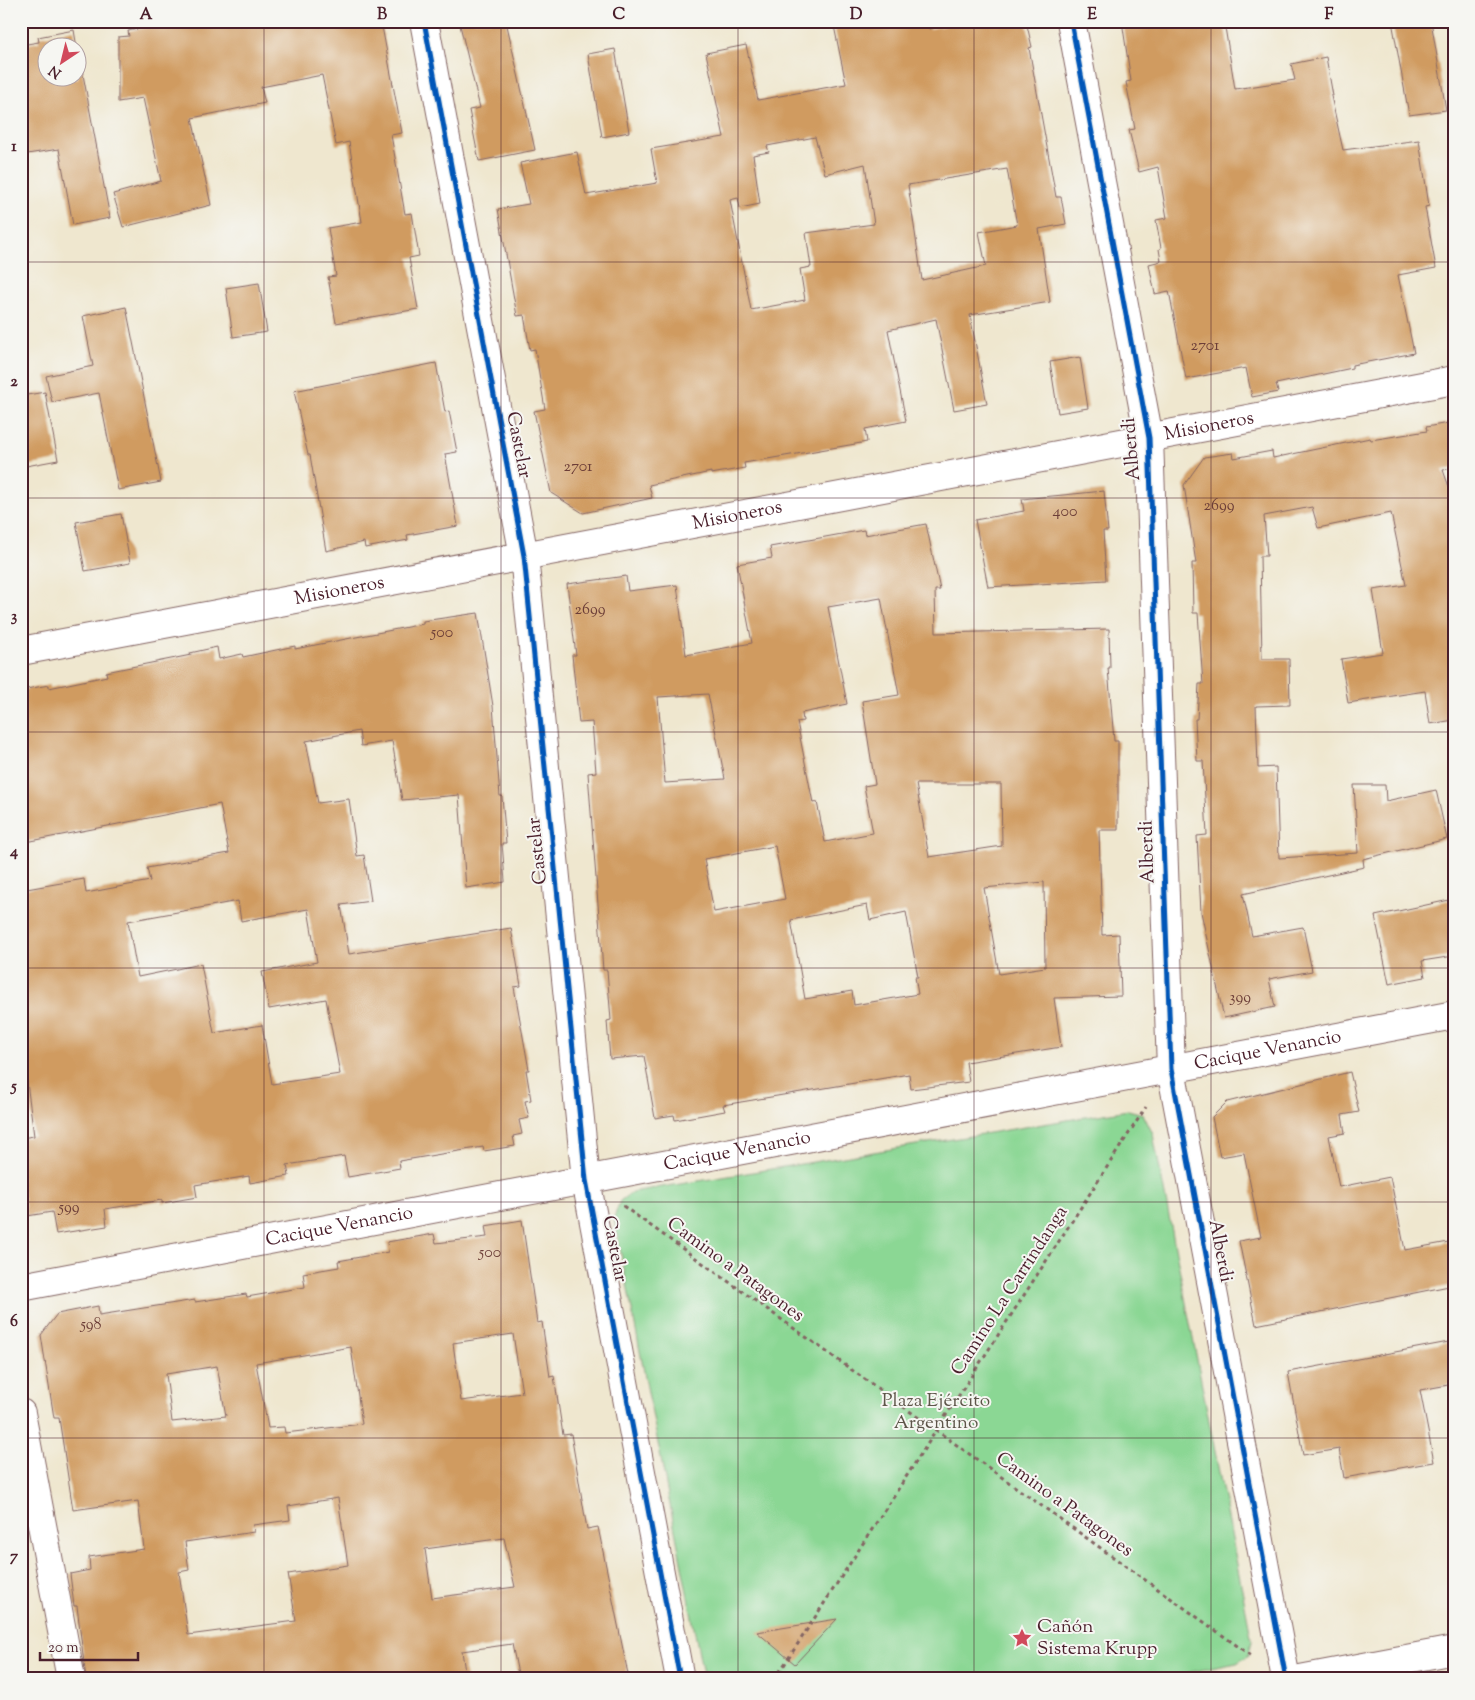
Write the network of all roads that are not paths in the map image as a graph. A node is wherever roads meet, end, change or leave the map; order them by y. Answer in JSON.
{"nodes":[{"id":1,"x":424,"y":21,"type":"edge"},
{"id":2,"x":1071,"y":21,"type":"edge"},
{"id":3,"x":1454,"y":380,"type":"edge"},
{"id":4,"x":1149,"y":438,"type":"junction"},
{"id":5,"x":524,"y":556,"type":"junction"},
{"id":6,"x":21,"y":652,"type":"edge"},
{"id":7,"x":1454,"y":1015,"type":"edge"},
{"id":8,"x":1171,"y":1069,"type":"junction"},
{"id":9,"x":586,"y":1180,"type":"junction"},
{"id":10,"x":21,"y":1287,"type":"edge"},
{"id":11,"x":21,"y":1413,"type":"edge"},
{"id":12,"x":1454,"y":1650,"type":"edge"},
{"id":13,"x":71,"y":1679,"type":"edge"},
{"id":14,"x":680,"y":1679,"type":"edge"},
{"id":15,"x":1286,"y":1679,"type":"edge"},
{"id":16,"x":1300,"y":1679,"type":"edge"}],
"edges":[{"from":1,"to":5,"type":"street","name":"Castelar"},
{"from":2,"to":4,"type":"street","name":"Alberdi"},
{"from":3,"to":4,"type":"street","name":"Misioneros"},
{"from":4,"to":5,"type":"street","name":"Misioneros"},
{"from":4,"to":8,"type":"street","name":"Alberdi"},
{"from":5,"to":6,"type":"street","name":"Misioneros"},
{"from":5,"to":9,"type":"street","name":"Castelar"},
{"from":7,"to":8,"type":"street","name":"Cacique Venancio"},
{"from":8,"to":9,"type":"street","name":"Cacique Venancio"},
{"from":8,"to":15,"type":"street","name":"Alberdi"},
{"from":9,"to":10,"type":"street","name":"Cacique Venancio"},
{"from":9,"to":14,"type":"street","name":"Castelar"},
{"from":11,"to":13,"type":"street"},
{"from":12,"to":16,"type":"street"}]}
